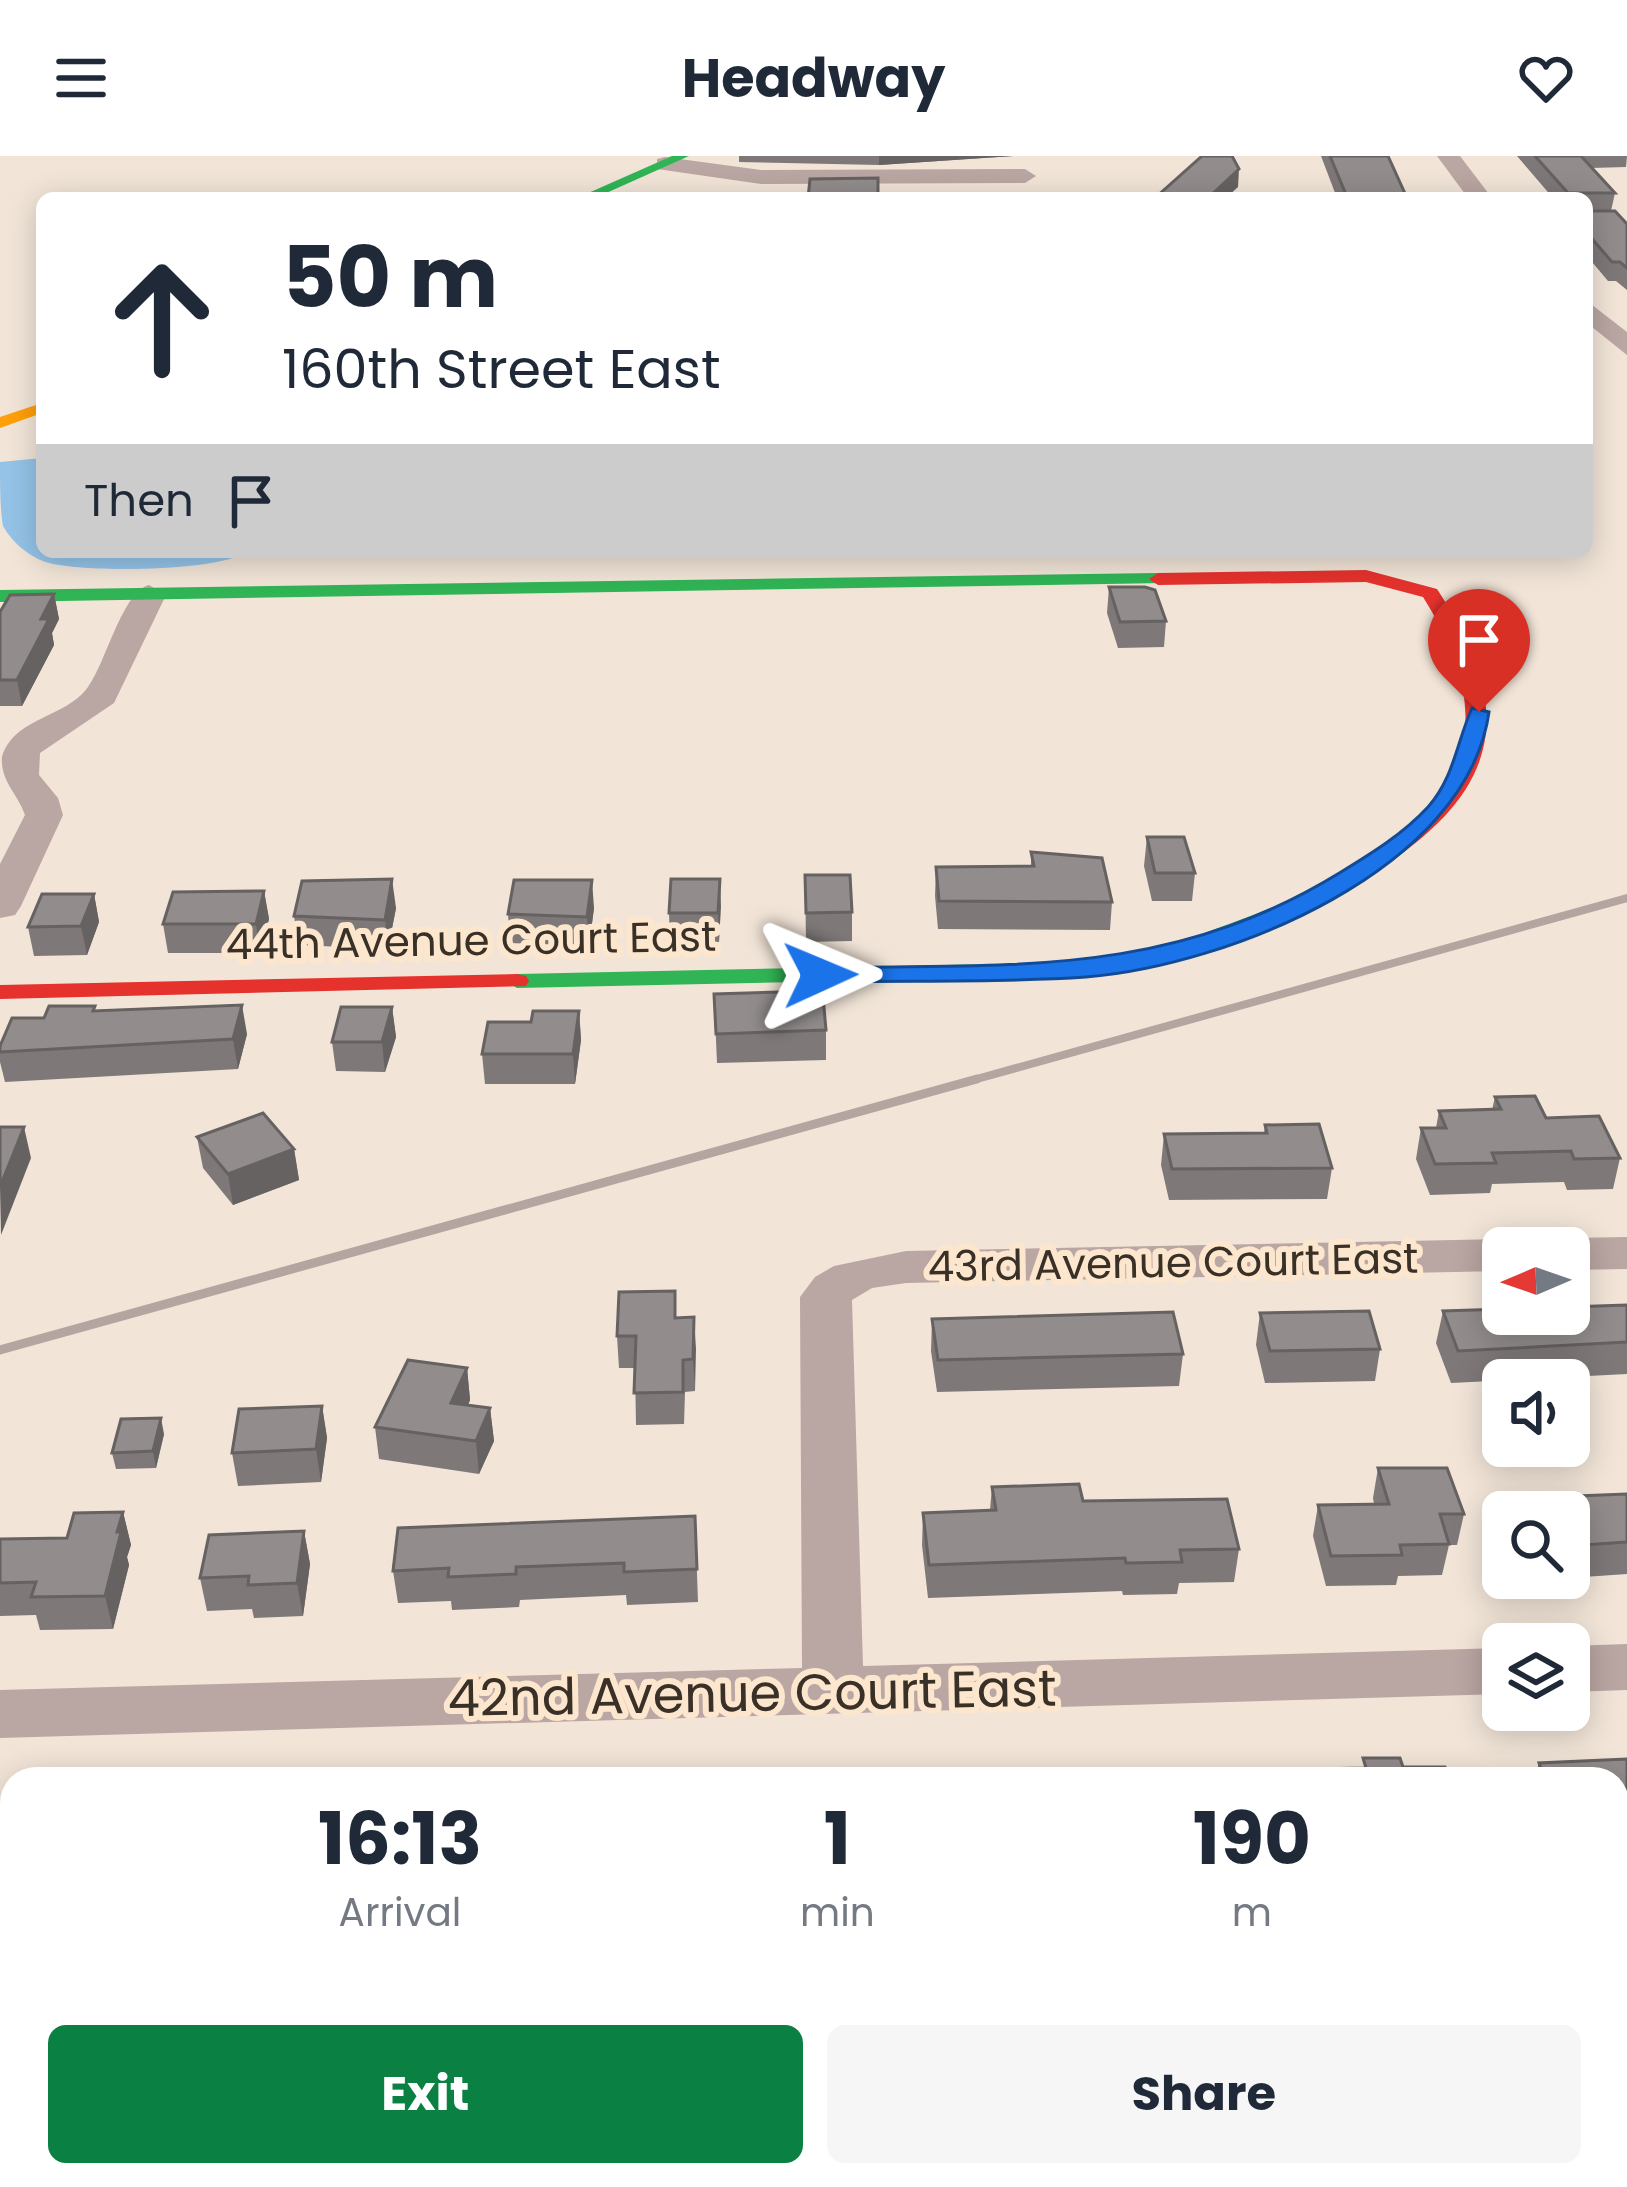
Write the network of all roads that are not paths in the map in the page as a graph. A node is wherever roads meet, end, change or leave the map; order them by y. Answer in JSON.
{"nodes":[{"id":1,"x":1448,"y":156,"type":"edge"},
{"id":2,"x":674,"y":160,"type":"edge"},
{"id":3,"x":1025,"y":176,"type":"dead end"},
{"id":4,"x":598,"y":192,"type":"edge"},
{"id":5,"x":1475,"y":192,"type":"edge"},
{"id":6,"x":1593,"y":315,"type":"edge"},
{"id":7,"x":1627,"y":346,"type":"edge"},
{"id":8,"x":36,"y":410,"type":"edge"},
{"id":9,"x":0,"y":423,"type":"edge"},
{"id":10,"x":149,"y":595,"type":"junction"},
{"id":11,"x":0,"y":596,"type":"edge"},
{"id":12,"x":0,"y":906,"type":"edge"},
{"id":13,"x":0,"y":992,"type":"edge"},
{"id":14,"x":1627,"y":1253,"type":"edge"},
{"id":15,"x":1590,"y":1254,"type":"edge"},
{"id":16,"x":1482,"y":1256,"type":"edge"},
{"id":17,"x":1627,"y":1667,"type":"edge"},
{"id":18,"x":1590,"y":1668,"type":"edge"},
{"id":19,"x":1482,"y":1672,"type":"edge"},
{"id":20,"x":833,"y":1693,"type":"junction"},
{"id":21,"x":0,"y":1714,"type":"edge"}],
"edges":[{"from":1,"to":5,"type":"street"},
{"from":2,"to":3,"type":"street"},
{"from":2,"to":4,"type":"street"},
{"from":6,"to":7,"type":"street"},
{"from":8,"to":9,"type":"street"},
{"from":10,"to":11,"type":"street"},
{"from":10,"to":12,"type":"street"},
{"from":10,"to":13,"type":"street","name":"44th Avenue Court East"},
{"from":14,"to":15,"type":"street"},
{"from":16,"to":20,"type":"street","name":"43rd Avenue Court East"},
{"from":17,"to":18,"type":"street"},
{"from":19,"to":20,"type":"street","name":"42nd Avenue Court East"},
{"from":20,"to":21,"type":"street","name":"42nd Avenue Court East"}]}
